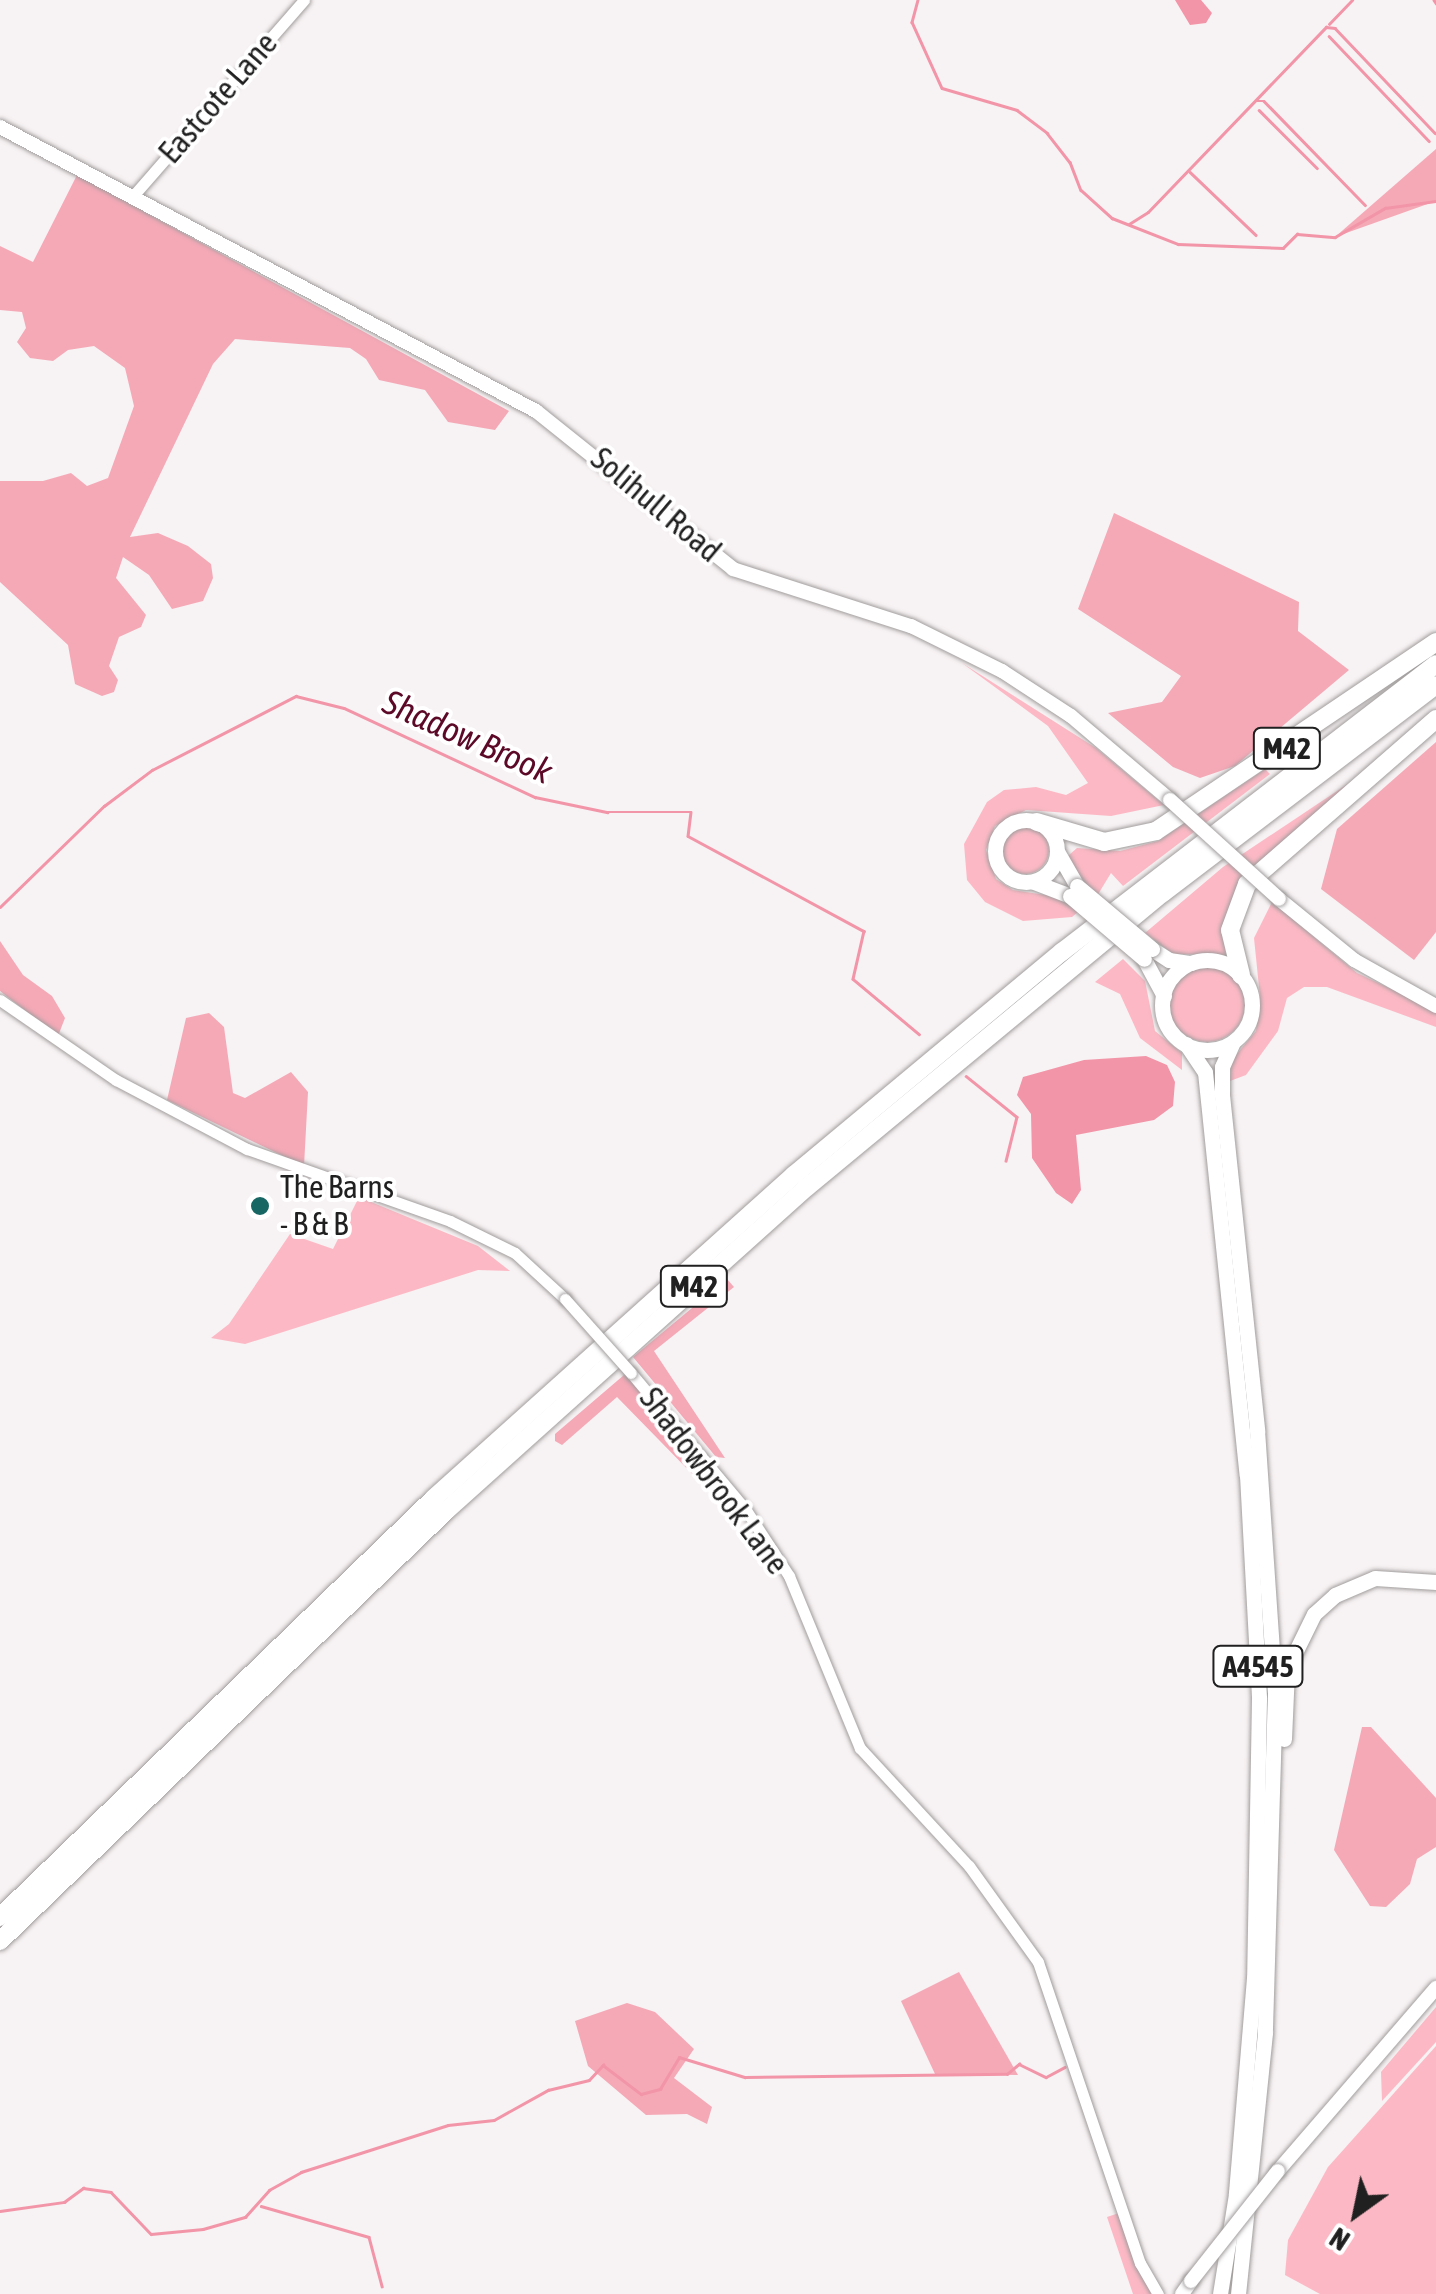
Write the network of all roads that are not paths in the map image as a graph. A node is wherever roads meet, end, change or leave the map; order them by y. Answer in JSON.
{"nodes":[{"id":1,"x":304,"y":0,"type":"edge"},
{"id":2,"x":0,"y":127,"type":"edge"},
{"id":3,"x":133,"y":196,"type":"junction"},
{"id":4,"x":1436,"y":642,"type":"edge"},
{"id":5,"x":1436,"y":664,"type":"edge"},
{"id":6,"x":1436,"y":686,"type":"edge"},
{"id":7,"x":1436,"y":719,"type":"edge"},
{"id":8,"x":1037,"y":822,"type":"junction"},
{"id":9,"x":1057,"y":850,"type":"junction"},
{"id":10,"x":1031,"y":882,"type":"junction"},
{"id":11,"x":1074,"y":891,"type":"junction"},
{"id":12,"x":1148,"y":954,"type":"junction"},
{"id":13,"x":1191,"y":963,"type":"junction"},
{"id":14,"x":1240,"y":975,"type":"junction"},
{"id":15,"x":1164,"y":996,"type":"junction"},
{"id":16,"x":0,"y":1000,"type":"edge"},
{"id":17,"x":1436,"y":1006,"type":"edge"},
{"id":18,"x":1232,"y":1042,"type":"junction"},
{"id":19,"x":1186,"y":1044,"type":"junction"},
{"id":20,"x":1436,"y":1582,"type":"edge"},
{"id":21,"x":1272,"y":1866,"type":"junction"},
{"id":22,"x":0,"y":1916,"type":"edge"},
{"id":23,"x":0,"y":1942,"type":"edge"},
{"id":24,"x":1436,"y":1988,"type":"edge"},
{"id":25,"x":1158,"y":2294,"type":"edge"},
{"id":26,"x":1182,"y":2294,"type":"edge"},
{"id":27,"x":1220,"y":2294,"type":"edge"},
{"id":28,"x":1238,"y":2294,"type":"edge"}],
"edges":[{"from":1,"to":3,"type":"street","name":"Eastcote Lane"},
{"from":2,"to":3,"type":"main road","name":"Solihull Road"},
{"from":3,"to":17,"type":"main road","name":"Solihull Road","bridge":true},
{"from":4,"to":8,"type":"highway","number":"M42"},
{"from":5,"to":22,"type":"highway","number":"M42"},
{"from":6,"to":23,"type":"highway","number":"M42"},
{"from":7,"to":14,"type":"highway","number":"M42"},
{"from":8,"to":9,"type":"highway"},
{"from":8,"to":10,"type":"highway"},
{"from":9,"to":10,"type":"highway"},
{"from":9,"to":11,"type":"highway"},
{"from":10,"to":11,"type":"highway"},
{"from":11,"to":12,"type":"highway","bridge":true},
{"from":12,"to":13,"type":"highway"},
{"from":12,"to":15,"type":"highway"},
{"from":13,"to":14,"type":"highway"},
{"from":13,"to":15,"type":"highway"},
{"from":14,"to":18,"type":"highway"},
{"from":15,"to":19,"type":"highway"},
{"from":16,"to":25,"type":"street","name":"Shadowbrook Lane","bridge":true},
{"from":18,"to":19,"type":"highway"},
{"from":18,"to":21,"type":"highway","number":"A4545"},
{"from":19,"to":27,"type":"highway","number":"A4545"},
{"from":20,"to":21,"type":"highway"},
{"from":21,"to":28,"type":"highway","number":"A4545"},
{"from":24,"to":26,"type":"main road","bridge":true}]}
